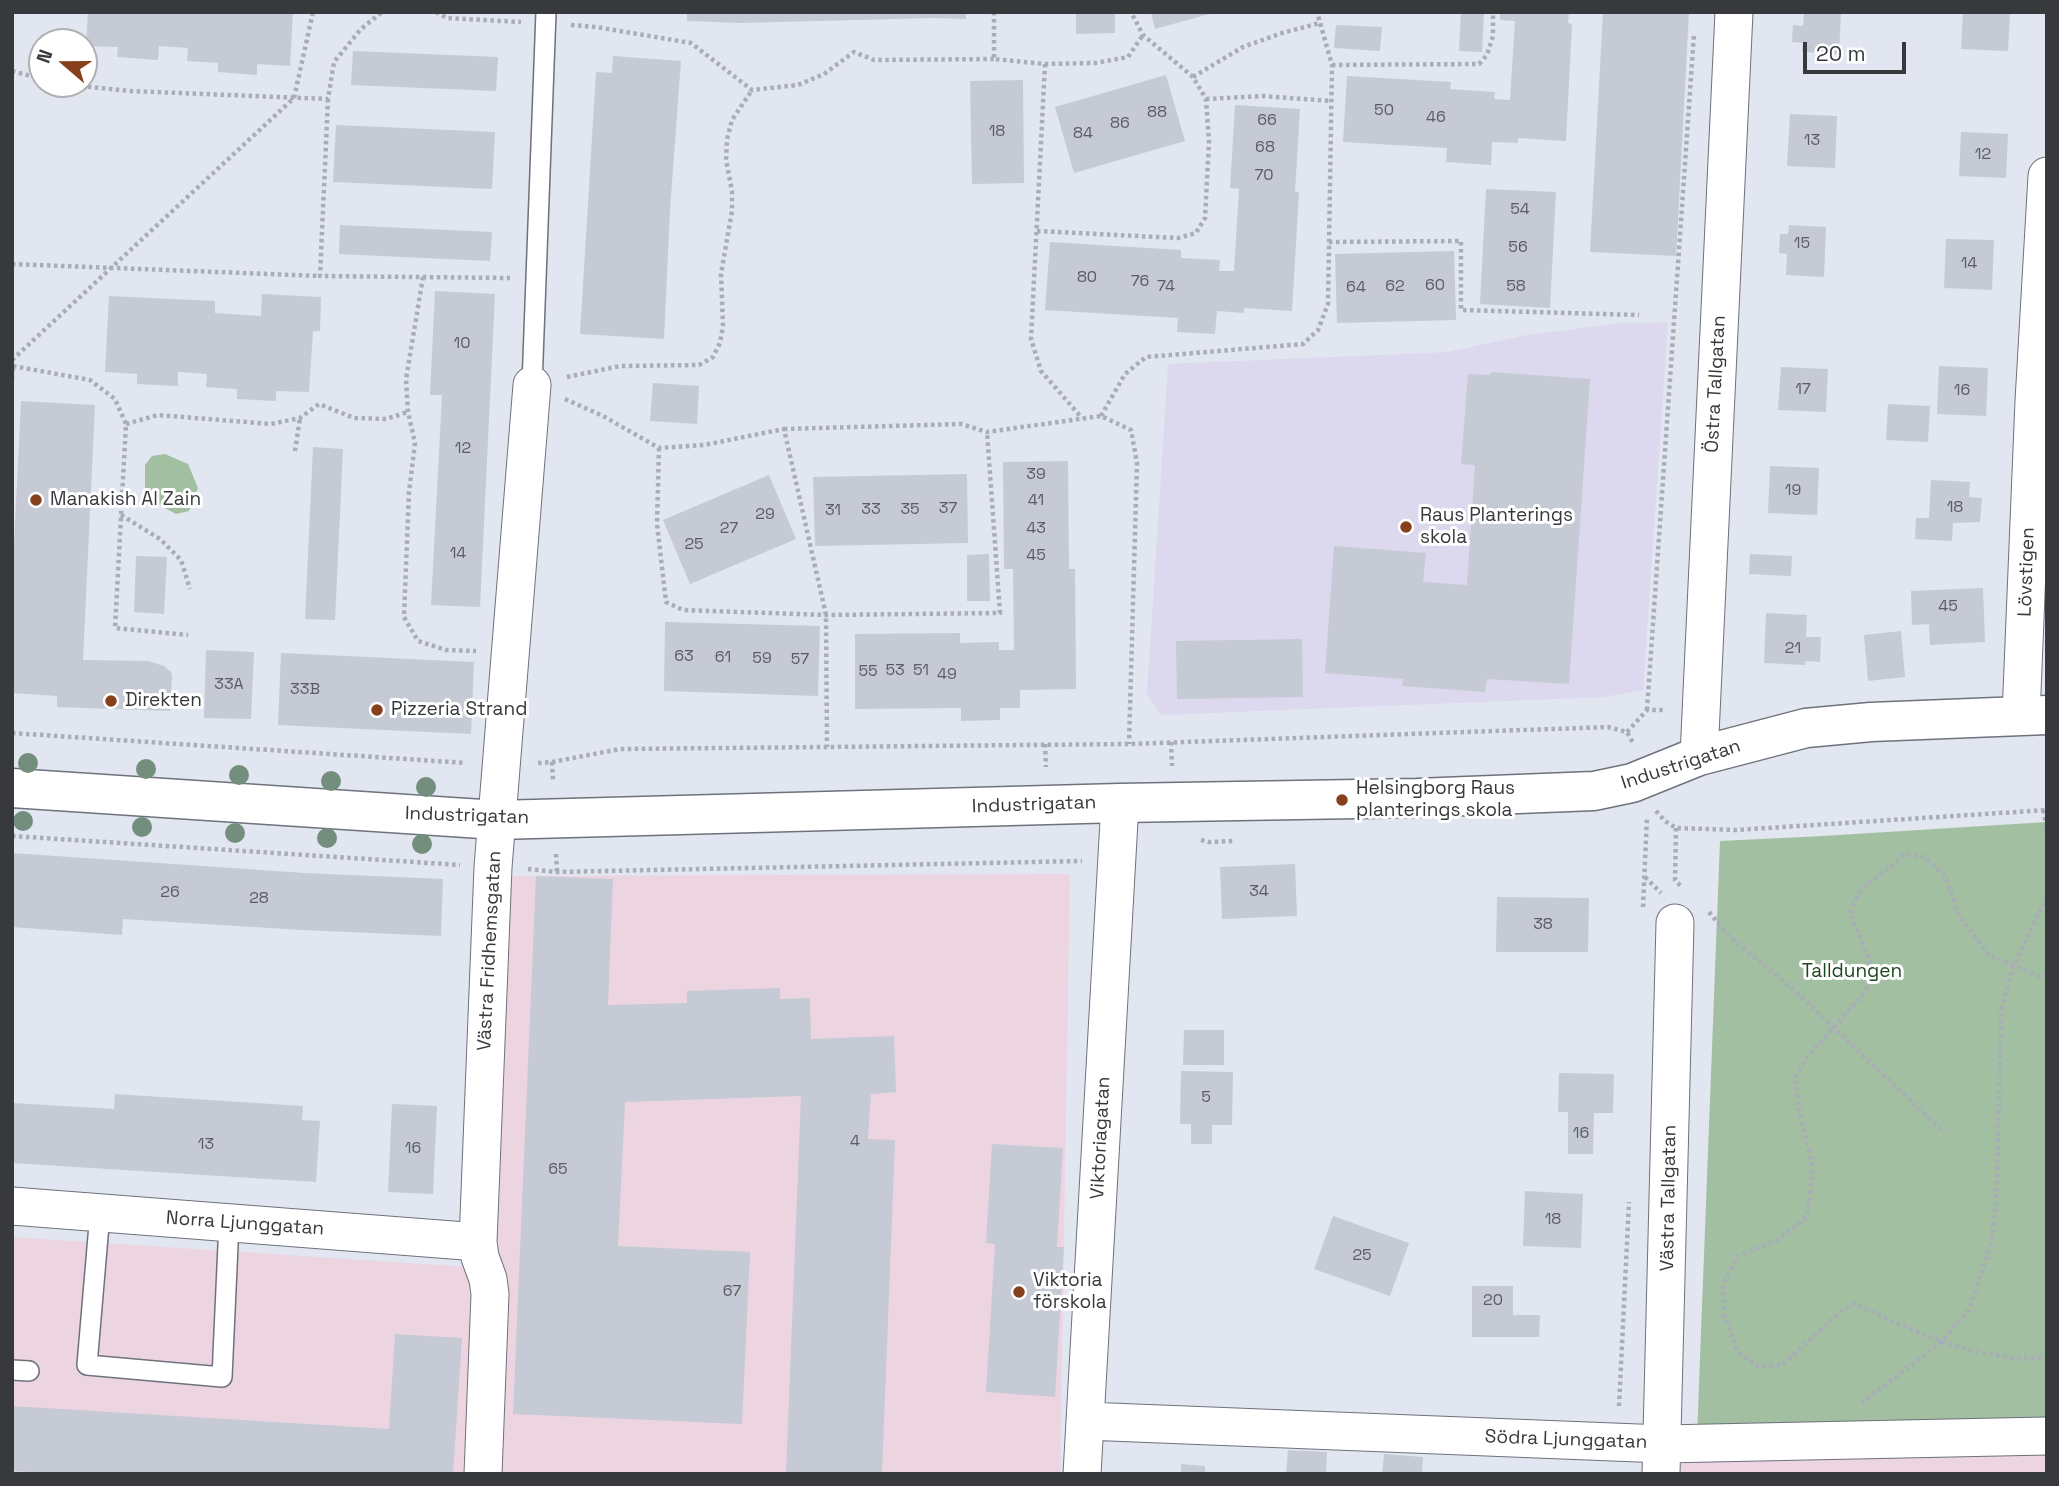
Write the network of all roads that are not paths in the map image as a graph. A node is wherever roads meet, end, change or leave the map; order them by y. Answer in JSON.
{"nodes":[{"id":1,"x":1734,"y":12,"type":"edge"},
{"id":2,"x":546,"y":18,"type":"edge"},
{"id":3,"x":2047,"y":176,"type":"edge"},
{"id":4,"x":532,"y":385,"type":"joint"},
{"id":5,"x":2040,"y":401,"type":"edge"},
{"id":6,"x":2034,"y":715,"type":"edge"},
{"id":7,"x":1699,"y":756,"type":"junction"},
{"id":8,"x":12,"y":788,"type":"edge"},
{"id":9,"x":1119,"y":803,"type":"junction"},
{"id":10,"x":497,"y":821,"type":"junction"},
{"id":11,"x":1688,"y":907,"type":"road end"},
{"id":12,"x":12,"y":1206,"type":"edge"},
{"id":13,"x":100,"y":1213,"type":"junction"},
{"id":14,"x":229,"y":1223,"type":"junction"},
{"id":15,"x":478,"y":1242,"type":"junction"},
{"id":16,"x":1086,"y":1421,"type":"junction"},
{"id":17,"x":2047,"y":1436,"type":"edge"},
{"id":18,"x":1662,"y":1459,"type":"edge"},
{"id":19,"x":483,"y":1474,"type":"edge"},
{"id":20,"x":1082,"y":1474,"type":"edge"}],
"edges":[{"from":1,"to":7,"type":"street","name":"Östra Tallgatan"},
{"from":2,"to":4,"type":"lane"},
{"from":3,"to":5,"type":"street","name":"Lövstigen"},
{"from":4,"to":10,"type":"street","name":"Västra Fridhemsgatan"},
{"from":5,"to":6,"type":"street","name":"Lövstigen"},
{"from":6,"to":7,"type":"street","name":"Industrigatan"},
{"from":7,"to":9,"type":"street","name":"Industrigatan"},
{"from":8,"to":10,"type":"street","name":"Industrigatan"},
{"from":9,"to":10,"type":"street","name":"Industrigatan"},
{"from":9,"to":16,"type":"street","name":"Viktoriagatan"},
{"from":10,"to":15,"type":"street","name":"Västra Fridhemsgatan"},
{"from":11,"to":18,"type":"street","name":"Västra Tallgatan"},
{"from":12,"to":13,"type":"street","name":"Norra Ljunggatan"},
{"from":13,"to":14,"type":"street","name":"Norra Ljunggatan"},
{"from":13,"to":14,"type":"lane"},
{"from":14,"to":15,"type":"street","name":"Norra Ljunggatan"},
{"from":15,"to":19,"type":"street","name":"Västra Fridhemsgatan"},
{"from":16,"to":18,"type":"street","name":"Södra Ljunggatan"},
{"from":16,"to":20,"type":"street","name":"Viktoriagatan"},
{"from":17,"to":18,"type":"street","name":"Södra Ljunggatan"}]}
